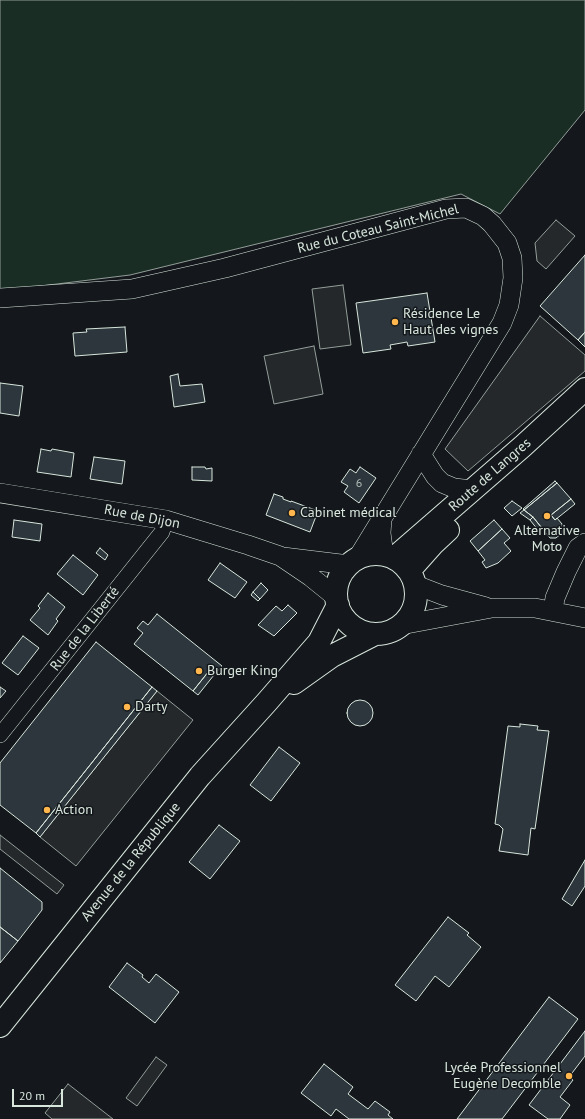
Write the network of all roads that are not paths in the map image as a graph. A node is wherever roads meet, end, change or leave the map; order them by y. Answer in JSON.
{"nodes":[{"id":1,"x":0,"y":298,"type":"edge"},
{"id":2,"x":585,"y":389,"type":"edge"},
{"id":3,"x":585,"y":409,"type":"edge"},
{"id":4,"x":421,"y":454,"type":"junction"},
{"id":5,"x":472,"y":490,"type":"junction"},
{"id":6,"x":0,"y":493,"type":"edge"},
{"id":7,"x":382,"y":519,"type":"junction"},
{"id":8,"x":166,"y":520,"type":"junction"},
{"id":9,"x":585,"y":543,"type":"edge"},
{"id":10,"x":280,"y":556,"type":"junction"},
{"id":11,"x":353,"y":562,"type":"junction"},
{"id":12,"x":401,"y":567,"type":"junction"},
{"id":13,"x":338,"y":601,"type":"junction"},
{"id":14,"x":492,"y":608,"type":"junction"},
{"id":15,"x":553,"y":611,"type":"junction"},
{"id":16,"x":585,"y":618,"type":"edge"},
{"id":17,"x":401,"y":625,"type":"junction"},
{"id":18,"x":375,"y":634,"type":"junction"},
{"id":19,"x":266,"y":703,"type":"junction"},
{"id":20,"x":0,"y":735,"type":"edge"},
{"id":21,"x":0,"y":1026,"type":"edge"}],
"edges":[{"from":1,"to":4,"type":"street","name":"Rue du Coteau Saint-Michel"},
{"from":2,"to":5,"type":"main road","name":"Route de Langres"},
{"from":3,"to":12,"type":"main road","name":"Route de Langres"},
{"from":4,"to":5,"type":"street"},
{"from":4,"to":7,"type":"street","name":"Rue du Coteau Saint-Michel"},
{"from":5,"to":12,"type":"main road","name":"Route de Langres"},
{"from":6,"to":8,"type":"street","name":"Rue de Dijon"},
{"from":7,"to":11,"type":"street","name":"Rue du Coteau Saint-Michel"},
{"from":7,"to":12,"type":"street"},
{"from":8,"to":10,"type":"street","name":"Rue de Dijon"},
{"from":8,"to":20,"type":"street","name":"Rue de la Liberté"},
{"from":9,"to":15,"type":"street"},
{"from":10,"to":11,"type":"street","name":"Rue de Dijon"},
{"from":10,"to":13,"type":"street","name":"Rue de Dijon"},
{"from":11,"to":12,"type":"main road"},
{"from":11,"to":13,"type":"main road"},
{"from":12,"to":14,"type":"street"},
{"from":12,"to":17,"type":"main road"},
{"from":13,"to":18,"type":"main road"},
{"from":13,"to":19,"type":"main road","name":"Avenue de la République"},
{"from":14,"to":15,"type":"street"},
{"from":14,"to":17,"type":"street"},
{"from":15,"to":16,"type":"street"},
{"from":17,"to":18,"type":"main road"},
{"from":18,"to":19,"type":"main road","name":"Avenue de la République"},
{"from":19,"to":21,"type":"main road","name":"Avenue de la République"}]}
